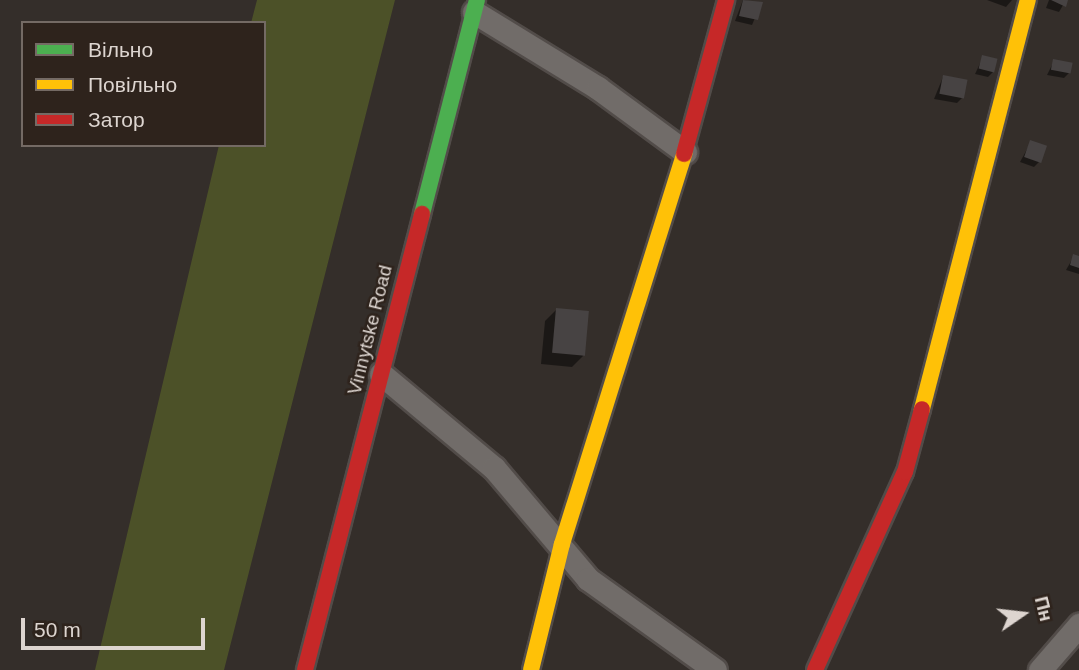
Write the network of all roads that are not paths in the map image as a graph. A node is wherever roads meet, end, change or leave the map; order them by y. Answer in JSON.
{"nodes":[{"id":1,"x":726,"y":0,"type":"edge"},
{"id":2,"x":1028,"y":0,"type":"edge"},
{"id":3,"x":475,"y":6,"type":"edge"},
{"id":4,"x":685,"y":152,"type":"junction"},
{"id":5,"x":381,"y":374,"type":"junction"},
{"id":6,"x":562,"y":544,"type":"junction"},
{"id":7,"x":1079,"y":625,"type":"edge"},
{"id":8,"x":305,"y":670,"type":"edge"},
{"id":9,"x":531,"y":670,"type":"edge"},
{"id":10,"x":715,"y":670,"type":"edge"},
{"id":11,"x":815,"y":670,"type":"edge"},
{"id":12,"x":1040,"y":670,"type":"edge"}],
"edges":[{"from":1,"to":4,"type":"street"},
{"from":2,"to":11,"type":"street"},
{"from":3,"to":4,"type":"street"},
{"from":3,"to":5,"type":"street","name":"Vinnytske Road"},
{"from":4,"to":6,"type":"street"},
{"from":5,"to":6,"type":"street"},
{"from":5,"to":8,"type":"street","name":"Vinnytske Road"},
{"from":6,"to":9,"type":"street"},
{"from":6,"to":10,"type":"street"},
{"from":7,"to":12,"type":"street"}]}
